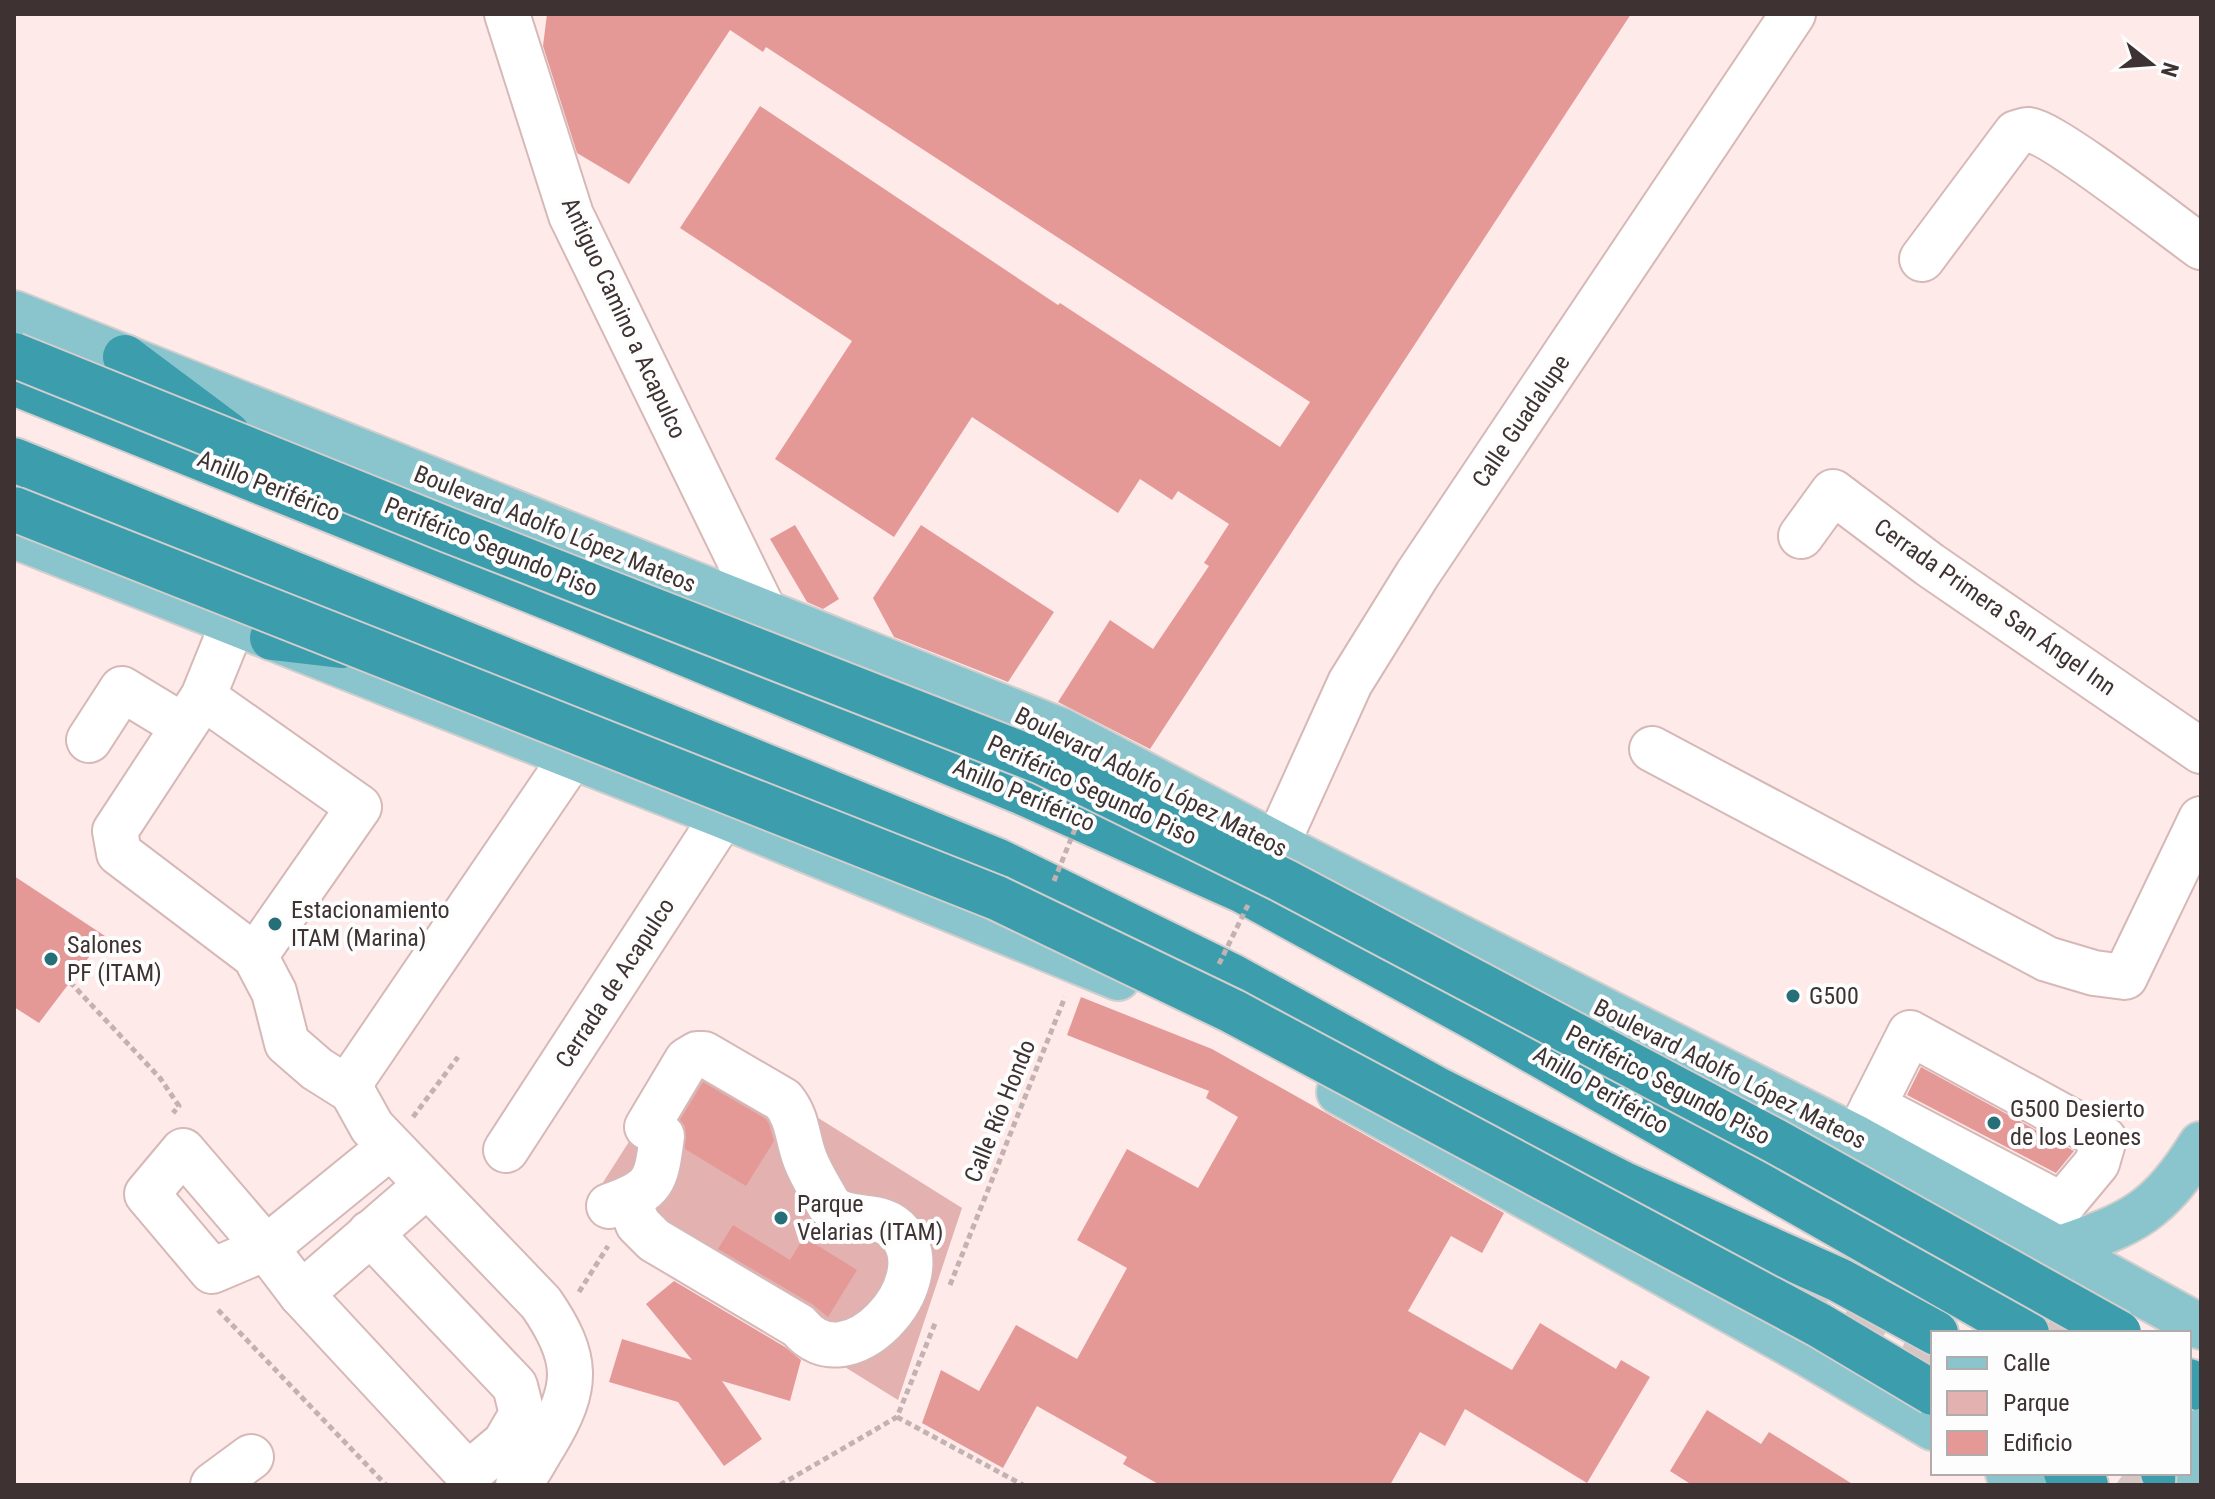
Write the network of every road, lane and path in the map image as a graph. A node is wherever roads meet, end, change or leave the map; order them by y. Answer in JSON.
{"nodes":[{"id":1,"x":1793,"y":14,"type":"edge"},
{"id":2,"x":512,"y":18,"type":"edge"},
{"id":3,"x":2201,"y":247,"type":"edge"},
{"id":4,"x":1922,"y":259,"type":"dead end"},
{"id":5,"x":14,"y":313,"type":"edge"},
{"id":6,"x":14,"y":355,"type":"edge"},
{"id":7,"x":125,"y":357,"type":"junction"},
{"id":8,"x":14,"y":383,"type":"edge"},
{"id":9,"x":14,"y":460,"type":"edge"},
{"id":10,"x":14,"y":509,"type":"edge"},
{"id":11,"x":333,"y":512,"type":"junction"},
{"id":12,"x":14,"y":536,"type":"edge"},
{"id":13,"x":1801,"y":536,"type":"dead end"},
{"id":14,"x":765,"y":613,"type":"junction"},
{"id":15,"x":253,"y":630,"type":"junction"},
{"id":16,"x":525,"y":667,"type":"junction"},
{"id":17,"x":193,"y":712,"type":"junction"},
{"id":18,"x":89,"y":740,"type":"dead end"},
{"id":19,"x":1652,"y":749,"type":"dead end"},
{"id":20,"x":2201,"y":751,"type":"edge"},
{"id":21,"x":572,"y":757,"type":"junction"},
{"id":22,"x":1081,"y":814,"type":"dead end"},
{"id":23,"x":723,"y":816,"type":"junction"},
{"id":24,"x":2201,"y":819,"type":"edge"},
{"id":25,"x":1277,"y":844,"type":"junction"},
{"id":26,"x":1052,"y":887,"type":"dead end"},
{"id":27,"x":1266,"y":903,"type":"junction"},
{"id":28,"x":1370,"y":943,"type":"dead end"},
{"id":29,"x":255,"y":956,"type":"junction"},
{"id":30,"x":1079,"y":961,"type":"junction"},
{"id":31,"x":1213,"y":978,"type":"dead end"},
{"id":32,"x":458,"y":1057,"type":"dead end"},
{"id":33,"x":352,"y":1091,"type":"junction"},
{"id":34,"x":1865,"y":1122,"type":"junction"},
{"id":35,"x":2201,"y":1144,"type":"edge"},
{"id":36,"x":390,"y":1147,"type":"junction"},
{"id":37,"x":506,"y":1150,"type":"dead end"},
{"id":38,"x":1624,"y":1184,"type":"junction"},
{"id":39,"x":427,"y":1185,"type":"junction"},
{"id":40,"x":619,"y":1202,"type":"joint"},
{"id":41,"x":1701,"y":1230,"type":"tunnel mouth"},
{"id":42,"x":2053,"y":1230,"type":"junction"},
{"id":43,"x":370,"y":1233,"type":"junction"},
{"id":44,"x":301,"y":1294,"type":"junction"},
{"id":45,"x":944,"y":1299,"type":"dead end"},
{"id":46,"x":938,"y":1314,"type":"dead end"},
{"id":47,"x":2201,"y":1327,"type":"edge"},
{"id":48,"x":1932,"y":1331,"type":"edge"},
{"id":49,"x":2023,"y":1331,"type":"edge"},
{"id":50,"x":2115,"y":1331,"type":"edge"},
{"id":51,"x":1931,"y":1392,"type":"edge"},
{"id":52,"x":897,"y":1417,"type":"junction"},
{"id":53,"x":1931,"y":1427,"type":"edge"},
{"id":54,"x":2201,"y":1431,"type":"edge"},
{"id":55,"x":251,"y":1457,"type":"dead end"},
{"id":56,"x":2012,"y":1475,"type":"edge"},
{"id":57,"x":213,"y":1485,"type":"edge"},
{"id":58,"x":518,"y":1485,"type":"edge"},
{"id":59,"x":780,"y":1485,"type":"edge"},
{"id":60,"x":1023,"y":1485,"type":"edge"},
{"id":61,"x":2029,"y":1485,"type":"edge"},
{"id":62,"x":2199,"y":1485,"type":"edge"}],
"edges":[{"from":1,"to":25,"type":"street","name":"Calle Guadalupe"},
{"from":2,"to":14,"type":"street","name":"Antiguo Camino a Acapulco"},
{"from":3,"to":4,"type":"street"},
{"from":5,"to":7,"type":"main road","name":"Boulevard Adolfo López Mateos"},
{"from":6,"to":50,"type":"highway","name":"Periférico Segundo Piso","bridge":true},
{"from":7,"to":11,"type":"highway"},
{"from":7,"to":14,"type":"main road","name":"Boulevard Adolfo López Mateos"},
{"from":8,"to":11,"type":"highway","name":"Anillo Periférico"},
{"from":9,"to":16,"type":"highway"},
{"from":10,"to":51,"type":"highway","bridge":true},
{"from":11,"to":27,"type":"highway","name":"Anillo Periférico"},
{"from":12,"to":15,"type":"main road"},
{"from":13,"to":20,"type":"street","name":"Cerrada Primera San Ángel Inn"},
{"from":14,"to":25,"type":"main road","name":"Boulevard Adolfo López Mateos"},
{"from":15,"to":16,"type":"highway"},
{"from":15,"to":17,"type":"street"},
{"from":15,"to":21,"type":"main road"},
{"from":16,"to":38,"type":"highway"},
{"from":17,"to":18,"type":"street"},
{"from":17,"to":29,"type":"street"},
{"from":17,"to":29,"type":"street"},
{"from":19,"to":24,"type":"street"},
{"from":21,"to":23,"type":"main road"},
{"from":21,"to":33,"type":"street"},
{"from":22,"to":26,"type":"path","bridge":true},
{"from":23,"to":30,"type":"main road"},
{"from":23,"to":37,"type":"street","name":"Cerrada de Acapulco"},
{"from":25,"to":34,"type":"main road","name":"Boulevard Adolfo López Mateos"},
{"from":27,"to":28,"type":"highway"},
{"from":27,"to":31,"type":"path","bridge":true},
{"from":27,"to":49,"type":"highway","name":"Anillo Periférico"},
{"from":29,"to":33,"type":"street"},
{"from":30,"to":45,"type":"path","name":"Calle Río Hondo"},
{"from":30,"to":53,"type":"main road"},
{"from":32,"to":36,"type":"path"},
{"from":33,"to":36,"type":"street"},
{"from":34,"to":42,"type":"main road","name":"Boulevard Adolfo López Mateos"},
{"from":34,"to":42,"type":"street"},
{"from":35,"to":42,"type":"main road"},
{"from":36,"to":39,"type":"street"},
{"from":36,"to":44,"type":"street"},
{"from":38,"to":41,"type":"highway"},
{"from":38,"to":48,"type":"highway"},
{"from":39,"to":43,"type":"street"},
{"from":39,"to":58,"type":"street"},
{"from":40,"to":40,"type":"street"},
{"from":42,"to":47,"type":"main road","name":"Boulevard Adolfo López Mateos"},
{"from":43,"to":44,"type":"street"},
{"from":43,"to":44,"type":"street"},
{"from":46,"to":52,"type":"path"},
{"from":52,"to":59,"type":"path"},
{"from":52,"to":60,"type":"path"},
{"from":54,"to":62,"type":"main road","bridge":true},
{"from":55,"to":57,"type":"street"},
{"from":56,"to":61,"type":"main road"}]}
